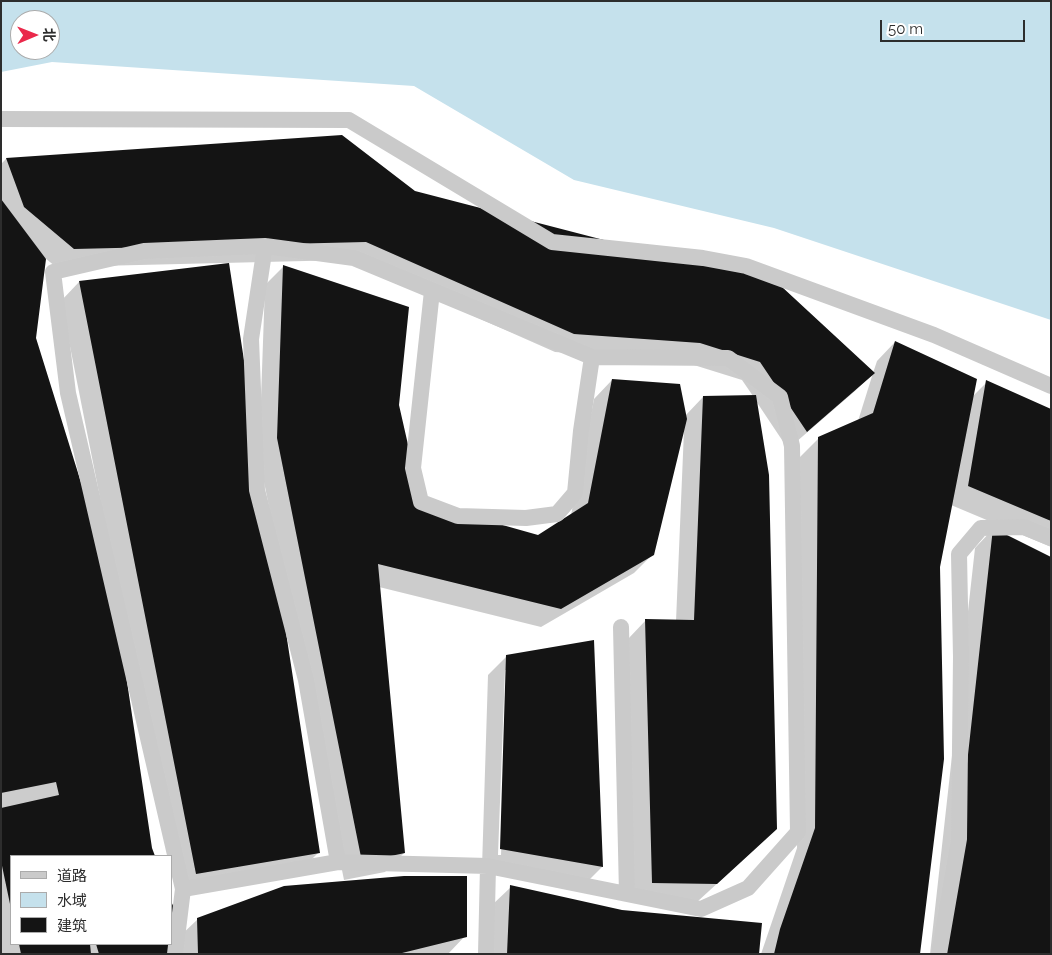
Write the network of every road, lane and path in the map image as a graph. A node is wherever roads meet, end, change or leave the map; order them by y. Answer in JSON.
{"nodes":[{"id":1,"x":1,"y":119,"type":"edge"},
{"id":2,"x":266,"y":246,"type":"junction"},
{"id":3,"x":432,"y":291,"type":"junction"},
{"id":4,"x":592,"y":357,"type":"junction"},
{"id":5,"x":1051,"y":386,"type":"edge"},
{"id":6,"x":1051,"y":538,"type":"edge"},
{"id":7,"x":621,"y":627,"type":"dead end"},
{"id":8,"x":338,"y":862,"type":"junction"},
{"id":9,"x":488,"y":866,"type":"junction"},
{"id":10,"x":183,"y":889,"type":"junction"},
{"id":11,"x":627,"y":894,"type":"junction"},
{"id":12,"x":175,"y":954,"type":"edge"},
{"id":13,"x":486,"y":954,"type":"edge"},
{"id":14,"x":939,"y":954,"type":"edge"}],
"edges":[{"from":1,"to":5,"type":"street"},
{"from":2,"to":3,"type":"street"},
{"from":2,"to":8,"type":"street"},
{"from":2,"to":10,"type":"street"},
{"from":3,"to":4,"type":"street"},
{"from":3,"to":4,"type":"street"},
{"from":4,"to":11,"type":"street"},
{"from":6,"to":14,"type":"street"},
{"from":7,"to":11,"type":"street"},
{"from":8,"to":9,"type":"street"},
{"from":8,"to":10,"type":"street"},
{"from":9,"to":11,"type":"street"},
{"from":9,"to":13,"type":"street"},
{"from":10,"to":12,"type":"street"}]}
